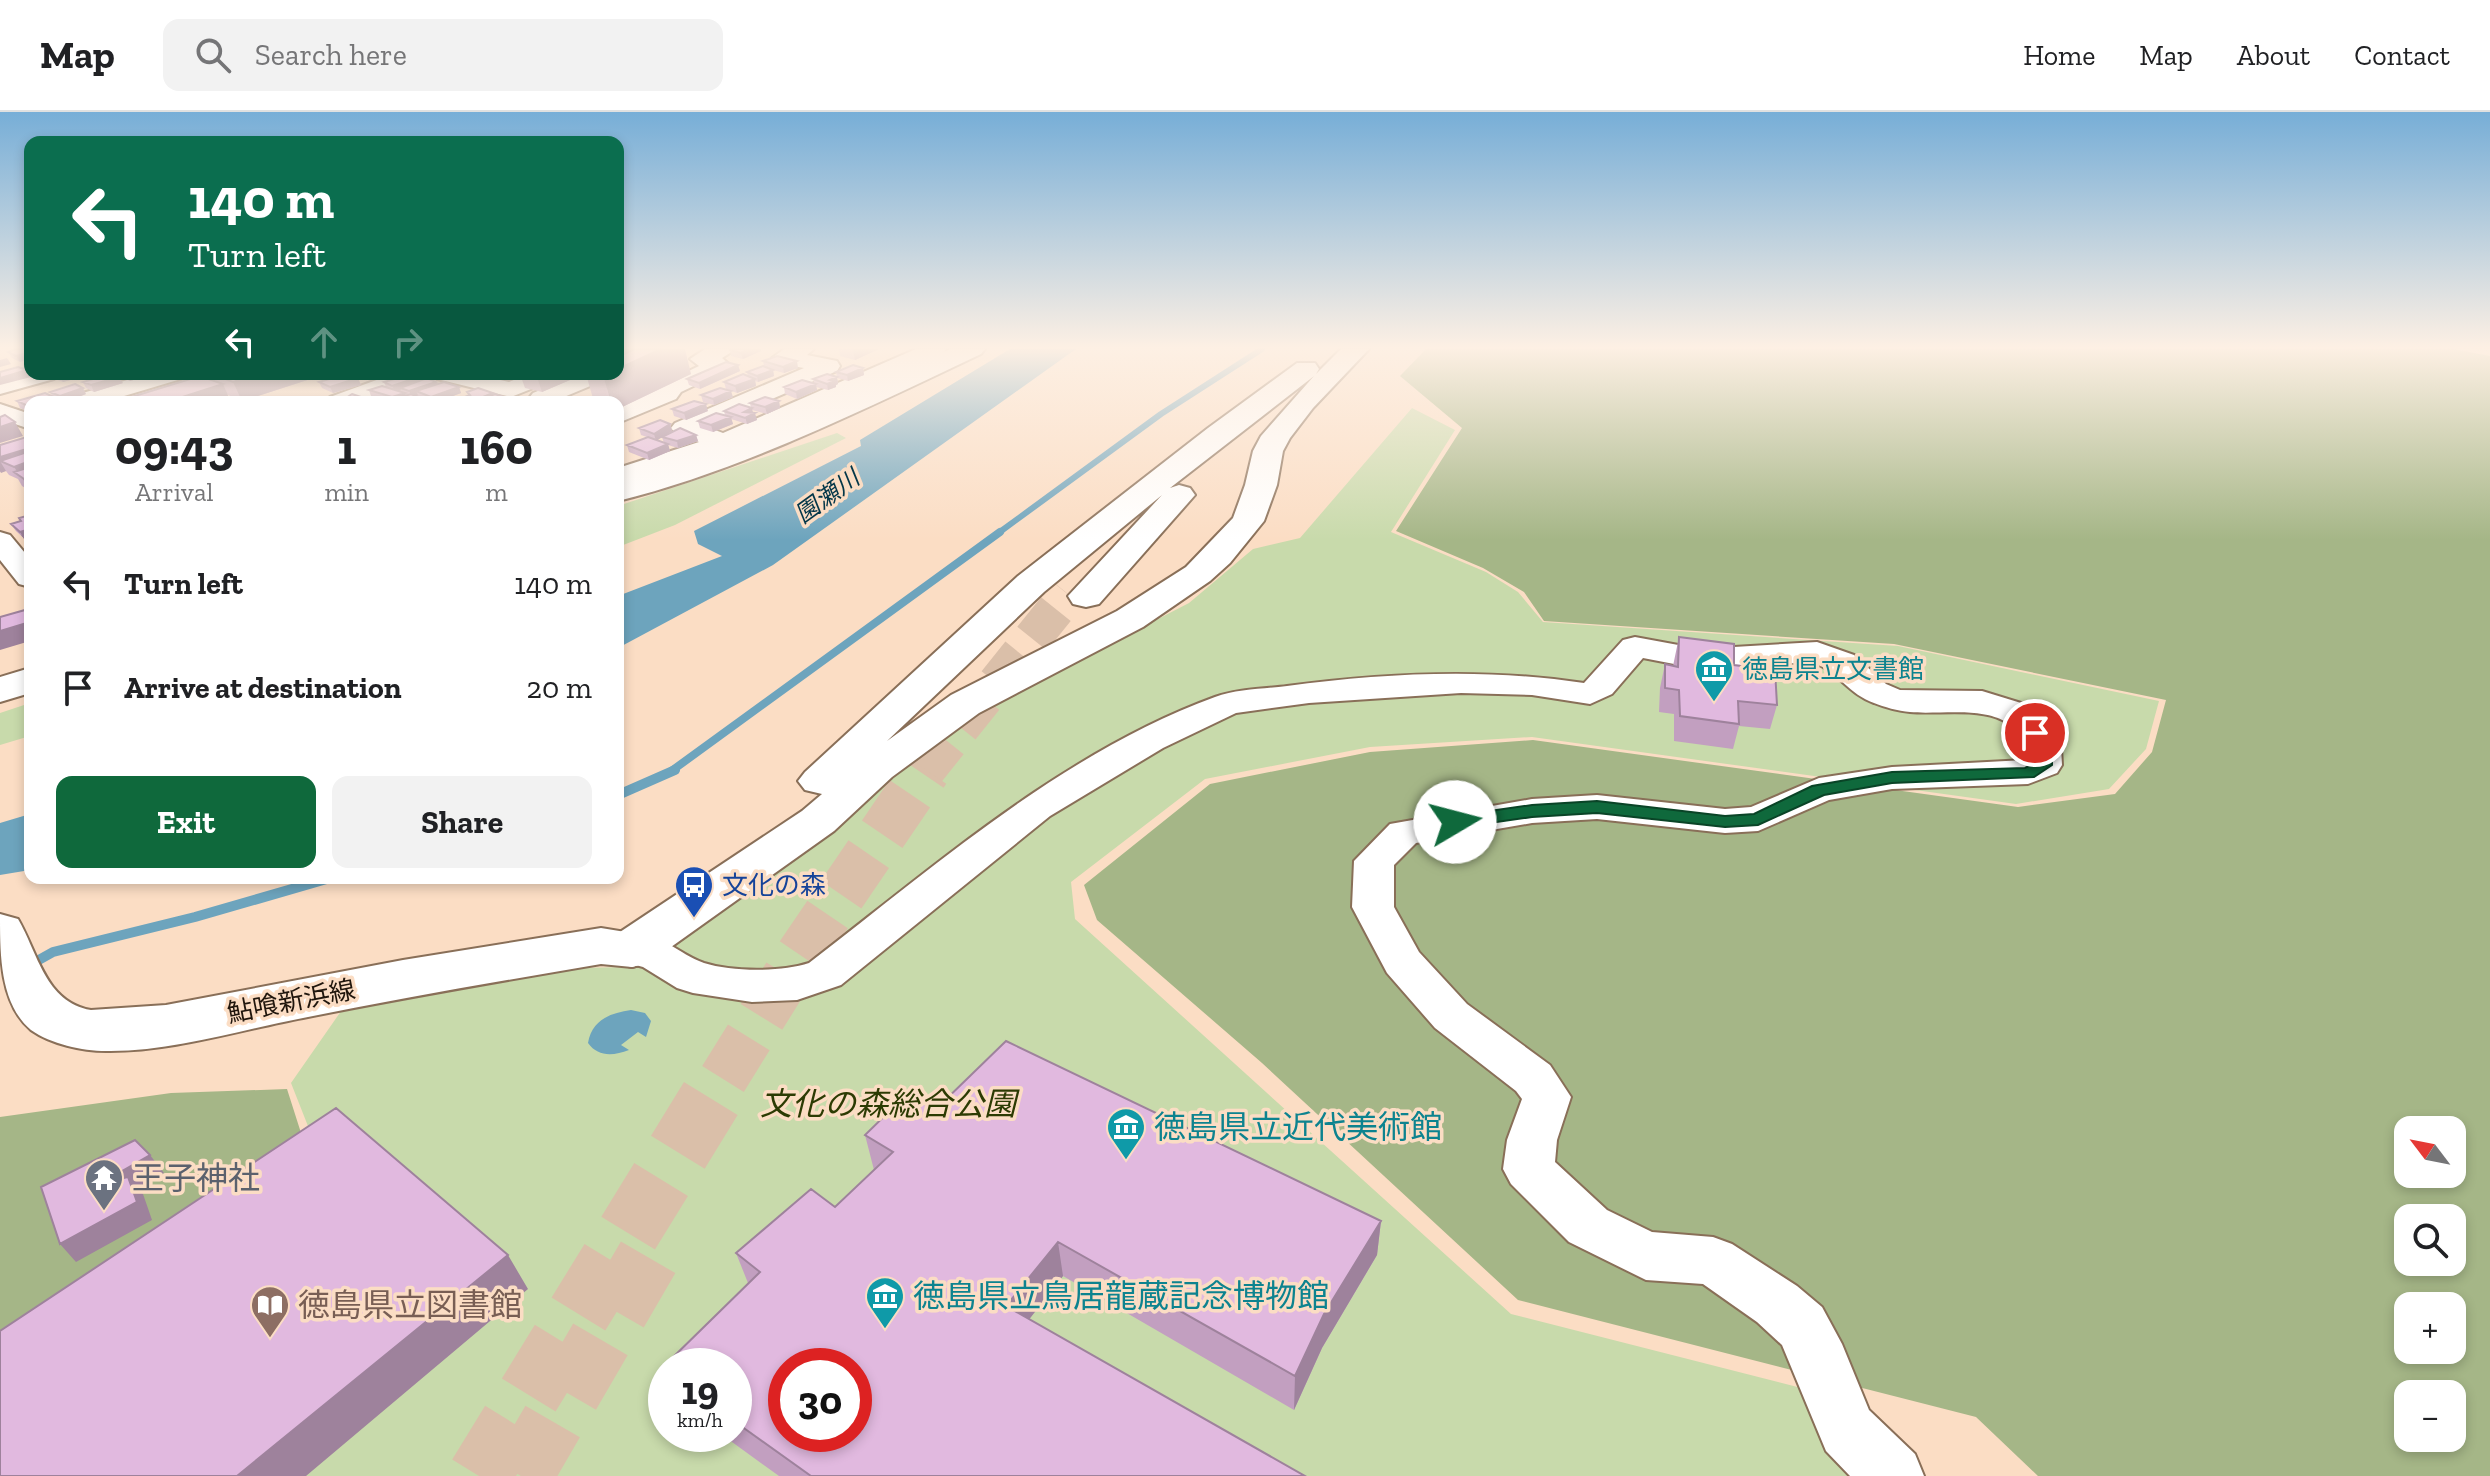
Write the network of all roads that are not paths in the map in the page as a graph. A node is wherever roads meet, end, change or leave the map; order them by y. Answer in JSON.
{"nodes":[{"id":1,"x":721,"y":413,"type":"edge"},
{"id":2,"x":794,"y":413,"type":"edge"},
{"id":3,"x":834,"y":413,"type":"edge"},
{"id":4,"x":1247,"y":413,"type":"edge"},
{"id":5,"x":1257,"y":413,"type":"edge"},
{"id":6,"x":1271,"y":413,"type":"edge"},
{"id":7,"x":1295,"y":413,"type":"edge"},
{"id":8,"x":724,"y":442,"type":"junction"},
{"id":9,"x":624,"y":475,"type":"edge"},
{"id":10,"x":624,"y":490,"type":"edge"},
{"id":11,"x":4,"y":530,"type":"edge"},
{"id":12,"x":24,"y":567,"type":"edge"},
{"id":13,"x":24,"y":682,"type":"edge"},
{"id":14,"x":0,"y":690,"type":"edge"},
{"id":15,"x":0,"y":931,"type":"edge"},
{"id":16,"x":617,"y":947,"type":"junction"},
{"id":17,"x":1893,"y":1476,"type":"edge"}],
"edges":[{"from":1,"to":8,"type":"street"},
{"from":2,"to":8,"type":"street"},
{"from":3,"to":10,"type":"main road"},
{"from":4,"to":16,"type":"main road"},
{"from":5,"to":6,"type":"main road"},
{"from":7,"to":16,"type":"main road"},
{"from":8,"to":9,"type":"street"},
{"from":11,"to":12,"type":"street"},
{"from":13,"to":14,"type":"main road"},
{"from":15,"to":16,"type":"main road","name":"鮎喰新浜線"},
{"from":16,"to":17,"type":"street"}]}
